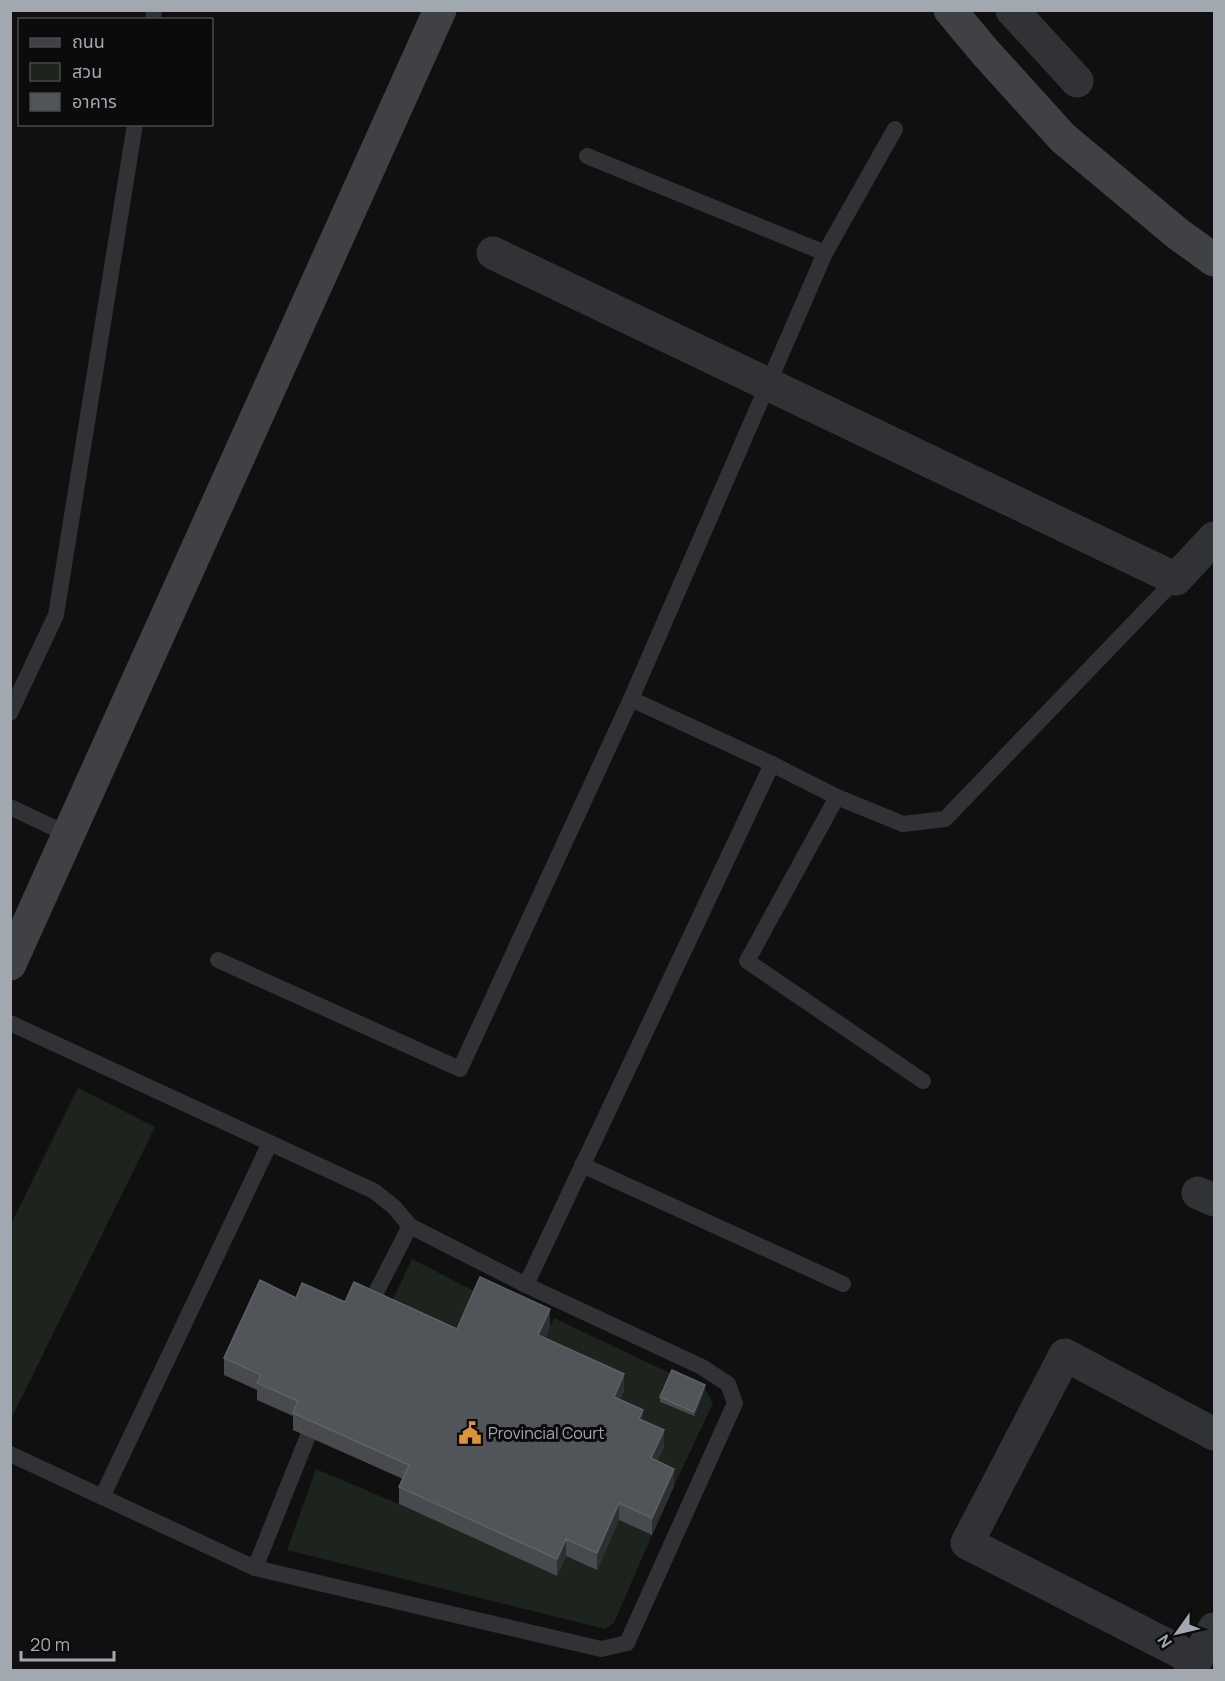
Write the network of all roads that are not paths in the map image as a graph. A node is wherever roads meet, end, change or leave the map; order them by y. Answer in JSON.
{"nodes":[{"id":1,"x":440,"y":10,"type":"edge"},
{"id":2,"x":950,"y":10,"type":"edge"},
{"id":3,"x":1012,"y":10,"type":"edge"},
{"id":4,"x":1077,"y":81,"type":"dead end"},
{"id":5,"x":135,"y":126,"type":"edge"},
{"id":6,"x":894,"y":129,"type":"dead end"},
{"id":7,"x":587,"y":156,"type":"dead end"},
{"id":8,"x":825,"y":253,"type":"junction"},
{"id":9,"x":493,"y":254,"type":"dead end"},
{"id":10,"x":1215,"y":260,"type":"edge"},
{"id":11,"x":769,"y":385,"type":"junction"},
{"id":12,"x":1215,"y":538,"type":"edge"},
{"id":13,"x":1176,"y":579,"type":"junction"},
{"id":14,"x":631,"y":699,"type":"junction"},
{"id":15,"x":10,"y":713,"type":"edge"},
{"id":16,"x":772,"y":764,"type":"junction"},
{"id":17,"x":837,"y":797,"type":"junction"},
{"id":18,"x":10,"y":807,"type":"edge"},
{"id":19,"x":69,"y":835,"type":"junction"},
{"id":20,"x":218,"y":960,"type":"dead end"},
{"id":21,"x":10,"y":964,"type":"edge"},
{"id":22,"x":10,"y":1023,"type":"edge"},
{"id":23,"x":923,"y":1081,"type":"dead end"},
{"id":24,"x":270,"y":1143,"type":"junction"},
{"id":25,"x":582,"y":1165,"type":"junction"},
{"id":26,"x":410,"y":1226,"type":"junction"},
{"id":27,"x":843,"y":1284,"type":"dead end"},
{"id":28,"x":526,"y":1285,"type":"junction"},
{"id":29,"x":369,"y":1306,"type":"edge"},
{"id":30,"x":1215,"y":1434,"type":"edge"},
{"id":31,"x":308,"y":1436,"type":"edge"},
{"id":32,"x":10,"y":1454,"type":"edge"},
{"id":33,"x":102,"y":1497,"type":"junction"},
{"id":34,"x":255,"y":1568,"type":"junction"},
{"id":35,"x":1215,"y":1629,"type":"edge"},
{"id":36,"x":1193,"y":1665,"type":"edge"}],
"edges":[{"from":1,"to":19,"type":"street"},
{"from":2,"to":10,"type":"street"},
{"from":3,"to":4,"type":"street"},
{"from":5,"to":15,"type":"lane"},
{"from":6,"to":8,"type":"lane"},
{"from":7,"to":8,"type":"lane"},
{"from":8,"to":11,"type":"lane"},
{"from":9,"to":11,"type":"street"},
{"from":11,"to":13,"type":"street"},
{"from":11,"to":14,"type":"lane"},
{"from":12,"to":13,"type":"street"},
{"from":13,"to":17,"type":"lane"},
{"from":14,"to":16,"type":"lane"},
{"from":14,"to":20,"type":"lane"},
{"from":16,"to":17,"type":"lane"},
{"from":16,"to":25,"type":"lane"},
{"from":17,"to":23,"type":"lane"},
{"from":18,"to":19,"type":"lane"},
{"from":19,"to":21,"type":"street"},
{"from":22,"to":24,"type":"lane"},
{"from":24,"to":26,"type":"lane"},
{"from":24,"to":33,"type":"lane"},
{"from":25,"to":27,"type":"lane"},
{"from":25,"to":28,"type":"lane"},
{"from":26,"to":28,"type":"lane"},
{"from":26,"to":29,"type":"lane"},
{"from":28,"to":34,"type":"lane"},
{"from":30,"to":36,"type":"street"},
{"from":31,"to":34,"type":"lane"},
{"from":32,"to":33,"type":"lane"},
{"from":33,"to":34,"type":"lane"},
{"from":35,"to":36,"type":"street"}]}
